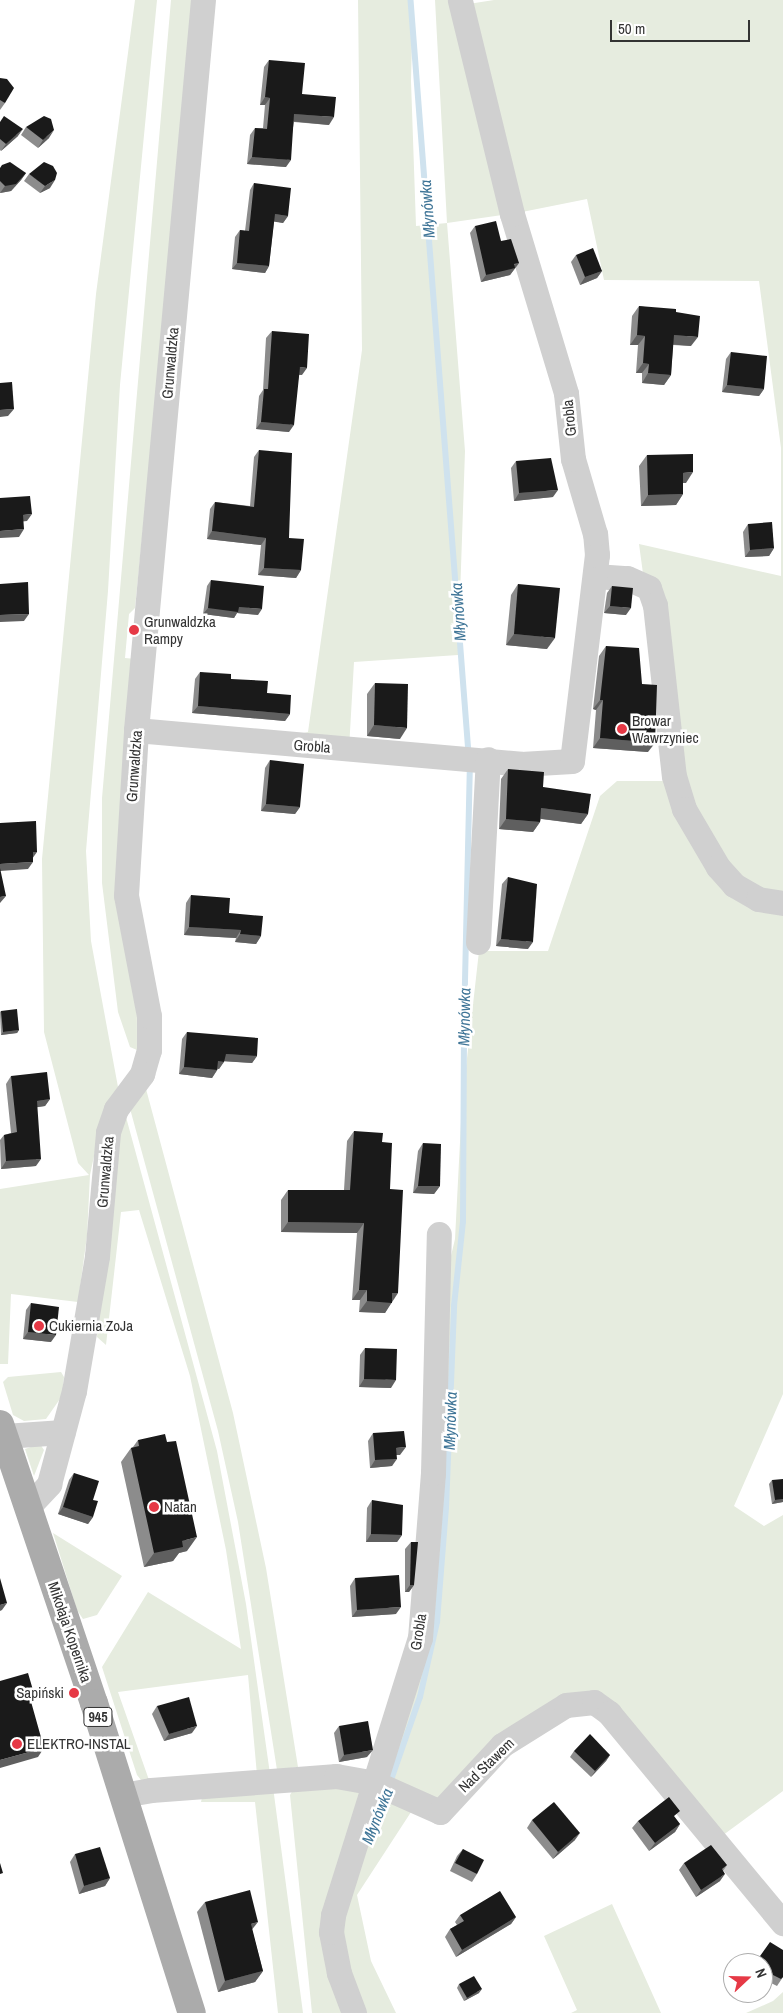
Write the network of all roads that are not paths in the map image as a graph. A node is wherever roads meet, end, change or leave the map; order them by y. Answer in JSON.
{"nodes":[{"id":1,"x":204,"y":0,"type":"edge"},
{"id":2,"x":460,"y":0,"type":"edge"},
{"id":3,"x":595,"y":576,"type":"junction"},
{"id":4,"x":136,"y":730,"type":"junction"},
{"id":5,"x":488,"y":759,"type":"junction"},
{"id":6,"x":783,"y":903,"type":"edge"},
{"id":7,"x":478,"y":942,"type":"dead end"},
{"id":8,"x":439,"y":1234,"type":"dead end"},
{"id":9,"x":2,"y":1430,"type":"edge"},
{"id":10,"x":63,"y":1432,"type":"junction"},
{"id":11,"x":27,"y":1508,"type":"junction"},
{"id":12,"x":376,"y":1783,"type":"junction"},
{"id":13,"x":123,"y":1795,"type":"junction"},
{"id":14,"x":783,"y":1923,"type":"edge"},
{"id":15,"x":192,"y":2013,"type":"edge"},
{"id":16,"x":354,"y":2013,"type":"edge"}],
"edges":[{"from":1,"to":4,"type":"street","name":"Grunwaldzka"},
{"from":2,"to":3,"type":"street","name":"Grobla"},
{"from":3,"to":5,"type":"street","name":"Grobla"},
{"from":3,"to":6,"type":"street"},
{"from":4,"to":5,"type":"street","name":"Grobla"},
{"from":4,"to":10,"type":"street","name":"Grunwaldzka"},
{"from":5,"to":7,"type":"street"},
{"from":8,"to":12,"type":"street","name":"Grobla"},
{"from":9,"to":10,"type":"street"},
{"from":9,"to":11,"type":"main road","name":"Mikołaja Kopernika","number":"945"},
{"from":10,"to":11,"type":"street","name":"Grunwaldzka"},
{"from":11,"to":13,"type":"main road","name":"Mikołaja Kopernika","number":"945"},
{"from":12,"to":13,"type":"street","name":"Nad Stawem"},
{"from":12,"to":14,"type":"street","name":"Nad Stawem"},
{"from":12,"to":16,"type":"street","name":"Grobla"},
{"from":13,"to":15,"type":"main road","name":"Mikołaja Kopernika","number":"945"}]}
